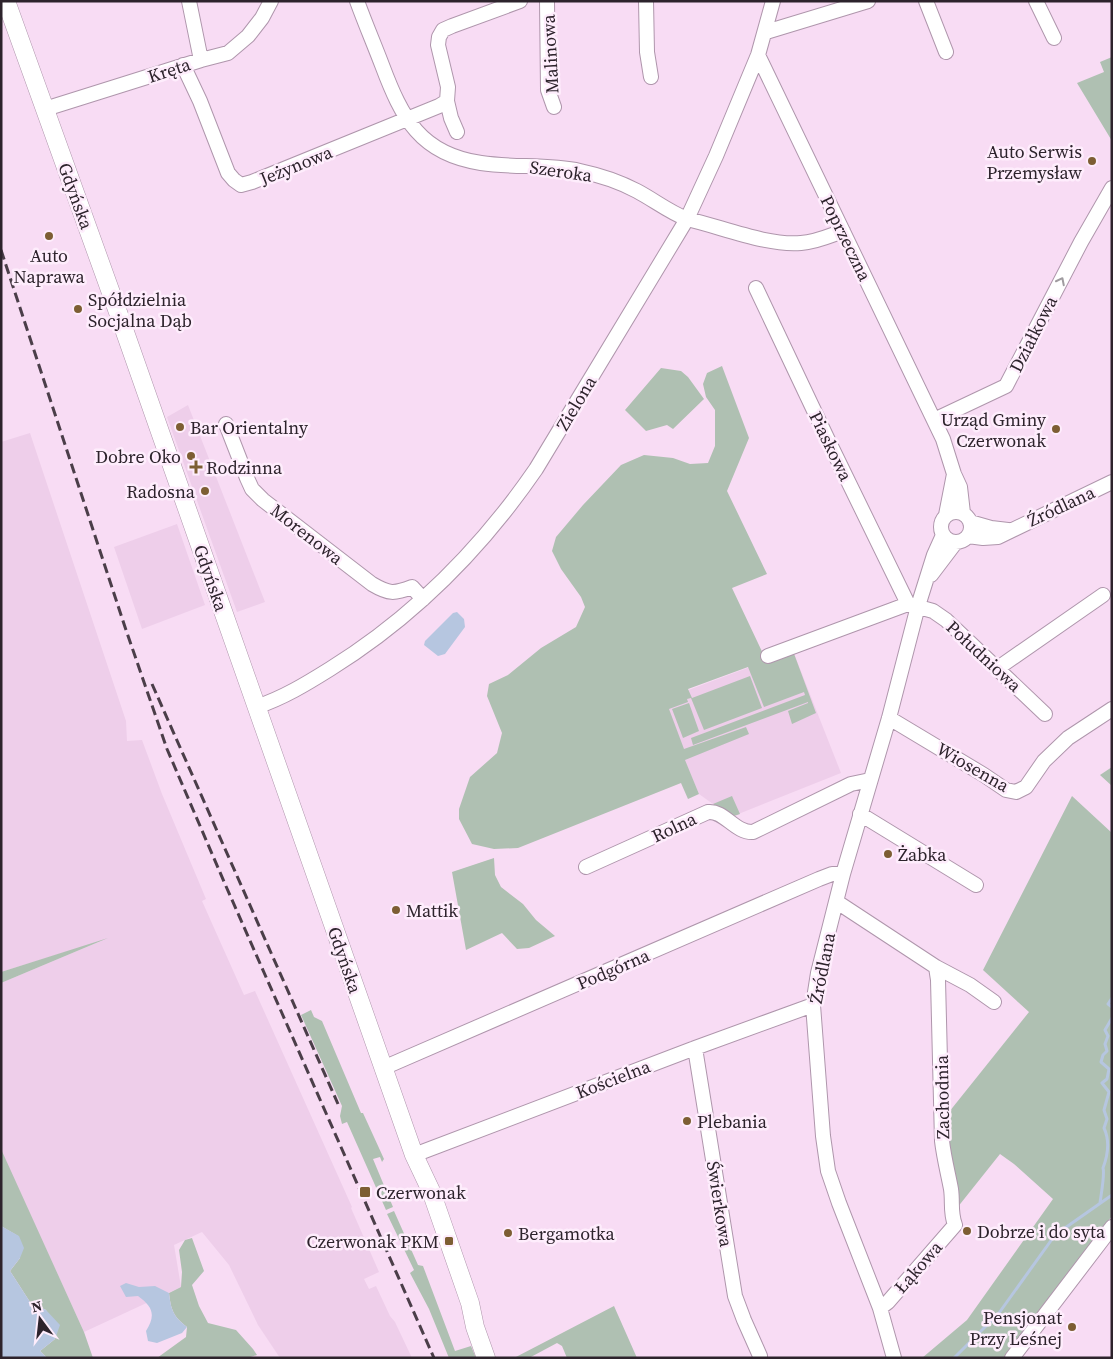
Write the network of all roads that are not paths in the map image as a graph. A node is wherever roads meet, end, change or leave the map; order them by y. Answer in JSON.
{"nodes":[{"id":1,"x":6,"y":1,"type":"edge"},
{"id":2,"x":188,"y":1,"type":"edge"},
{"id":3,"x":271,"y":1,"type":"edge"},
{"id":4,"x":358,"y":1,"type":"edge"},
{"id":5,"x":520,"y":1,"type":"edge"},
{"id":6,"x":547,"y":1,"type":"edge"},
{"id":7,"x":646,"y":1,"type":"edge"},
{"id":8,"x":773,"y":1,"type":"edge"},
{"id":9,"x":868,"y":1,"type":"edge"},
{"id":10,"x":926,"y":1,"type":"edge"},
{"id":11,"x":1036,"y":1,"type":"edge"},
{"id":12,"x":766,"y":32,"type":"junction"},
{"id":13,"x":1054,"y":38,"type":"dead end"},
{"id":14,"x":946,"y":52,"type":"dead end"},
{"id":15,"x":758,"y":56,"type":"junction"},
{"id":16,"x":201,"y":60,"type":"junction"},
{"id":17,"x":183,"y":66,"type":"junction"},
{"id":18,"x":651,"y":77,"type":"dead end"},
{"id":19,"x":446,"y":101,"type":"junction"},
{"id":20,"x":554,"y":106,"type":"dead end"},
{"id":21,"x":45,"y":109,"type":"junction"},
{"id":22,"x":407,"y":119,"type":"junction"},
{"id":23,"x":457,"y":132,"type":"dead end"},
{"id":24,"x":1112,"y":188,"type":"edge"},
{"id":25,"x":687,"y":219,"type":"junction"},
{"id":26,"x":843,"y":231,"type":"junction"},
{"id":27,"x":756,"y":288,"type":"dead end"},
{"id":28,"x":934,"y":420,"type":"junction"},
{"id":29,"x":226,"y":424,"type":"dead end"},
{"id":30,"x":954,"y":474,"type":"junction"},
{"id":31,"x":1112,"y":482,"type":"edge"},
{"id":32,"x":946,"y":515,"type":"junction"},
{"id":33,"x":967,"y":518,"type":"junction"},
{"id":34,"x":1010,"y":530,"type":"junction"},
{"id":35,"x":943,"y":535,"type":"junction"},
{"id":36,"x":962,"y":539,"type":"junction"},
{"id":37,"x":927,"y":579,"type":"junction"},
{"id":38,"x":1103,"y":595,"type":"dead end"},
{"id":39,"x":423,"y":598,"type":"junction"},
{"id":40,"x":913,"y":605,"type":"junction"},
{"id":41,"x":768,"y":656,"type":"dead end"},
{"id":42,"x":998,"y":668,"type":"junction"},
{"id":43,"x":256,"y":707,"type":"junction"},
{"id":44,"x":1112,"y":709,"type":"edge"},
{"id":45,"x":1045,"y":714,"type":"dead end"},
{"id":46,"x":889,"y":718,"type":"junction"},
{"id":47,"x":870,"y":780,"type":"junction"},
{"id":48,"x":860,"y":814,"type":"junction"},
{"id":49,"x":586,"y":867,"type":"dead end"},
{"id":50,"x":843,"y":874,"type":"junction"},
{"id":51,"x":976,"y":885,"type":"dead end"},
{"id":52,"x":836,"y":902,"type":"junction"},
{"id":53,"x":936,"y":967,"type":"junction"},
{"id":54,"x":994,"y":1002,"type":"dead end"},
{"id":55,"x":813,"y":1005,"type":"junction"},
{"id":56,"x":695,"y":1048,"type":"junction"},
{"id":57,"x":383,"y":1068,"type":"junction"},
{"id":58,"x":414,"y":1155,"type":"junction"},
{"id":59,"x":955,"y":1225,"type":"joint"},
{"id":60,"x":1112,"y":1227,"type":"edge"},
{"id":61,"x":880,"y":1308,"type":"junction"},
{"id":62,"x":760,"y":1356,"type":"dead end"},
{"id":63,"x":486,"y":1358,"type":"edge"},
{"id":64,"x":894,"y":1358,"type":"edge"},
{"id":65,"x":1012,"y":1358,"type":"edge"}],
"edges":[{"from":1,"to":21,"type":"main road","name":"Gdyńska"},
{"from":2,"to":16,"type":"street"},
{"from":3,"to":16,"type":"street","name":"Kręta"},
{"from":4,"to":22,"type":"street","name":"Szeroka"},
{"from":5,"to":19,"type":"street"},
{"from":6,"to":20,"type":"street","name":"Malinowa"},
{"from":7,"to":18,"type":"street"},
{"from":8,"to":12,"type":"street","name":"Zielona"},
{"from":9,"to":12,"type":"street"},
{"from":10,"to":14,"type":"street"},
{"from":11,"to":13,"type":"street"},
{"from":12,"to":15,"type":"street","name":"Zielona"},
{"from":15,"to":25,"type":"street","name":"Zielona"},
{"from":15,"to":26,"type":"street","name":"Poprzeczna"},
{"from":16,"to":17,"type":"street","name":"Kręta"},
{"from":17,"to":21,"type":"street","name":"Kręta"},
{"from":17,"to":22,"type":"street","name":"Jeżynowa"},
{"from":19,"to":22,"type":"street","name":"Jeżynowa"},
{"from":19,"to":23,"type":"street"},
{"from":21,"to":43,"type":"main road","name":"Gdyńska"},
{"from":22,"to":25,"type":"street","name":"Szeroka"},
{"from":28,"to":24,"type":"street","name":"Działkowa","one_way":true},
{"from":25,"to":26,"type":"street","name":"Szeroka"},
{"from":25,"to":39,"type":"street","name":"Zielona"},
{"from":26,"to":28,"type":"street","name":"Poprzeczna"},
{"from":27,"to":40,"type":"street","name":"Piaskowa"},
{"from":28,"to":30,"type":"street"},
{"from":29,"to":39,"type":"street","name":"Morenowa"},
{"from":30,"to":32,"type":"street"},
{"from":30,"to":33,"type":"street"},
{"from":31,"to":34,"type":"street","name":"Źródlana"},
{"from":32,"to":33,"type":"street"},
{"from":32,"to":35,"type":"street"},
{"from":33,"to":34,"type":"street","name":"Źródlana"},
{"from":33,"to":36,"type":"street"},
{"from":34,"to":36,"type":"street","name":"Źródlana"},
{"from":35,"to":36,"type":"street"},
{"from":35,"to":37,"type":"street","name":"Źródlana"},
{"from":36,"to":37,"type":"street","name":"Źródlana"},
{"from":37,"to":40,"type":"street","name":"Źródlana"},
{"from":38,"to":42,"type":"street"},
{"from":39,"to":43,"type":"street","name":"Zielona"},
{"from":40,"to":41,"type":"street"},
{"from":40,"to":42,"type":"street","name":"Południowa"},
{"from":40,"to":46,"type":"street","name":"Źródlana"},
{"from":42,"to":45,"type":"street","name":"Południowa"},
{"from":43,"to":57,"type":"main road","name":"Gdyńska"},
{"from":44,"to":46,"type":"street","name":"Wiosenna"},
{"from":46,"to":47,"type":"street","name":"Źródlana"},
{"from":47,"to":48,"type":"street","name":"Źródlana"},
{"from":47,"to":49,"type":"street","name":"Rolna"},
{"from":48,"to":50,"type":"street","name":"Źródlana"},
{"from":48,"to":51,"type":"street"},
{"from":50,"to":52,"type":"street","name":"Źródlana"},
{"from":50,"to":57,"type":"street","name":"Podgórna"},
{"from":52,"to":53,"type":"street"},
{"from":52,"to":55,"type":"street","name":"Źródlana"},
{"from":53,"to":54,"type":"street"},
{"from":53,"to":59,"type":"street","name":"Zachodnia"},
{"from":55,"to":56,"type":"street","name":"Kościelna"},
{"from":55,"to":61,"type":"street","name":"Źródlana"},
{"from":56,"to":58,"type":"street","name":"Kościelna"},
{"from":56,"to":62,"type":"street","name":"Świerkowa"},
{"from":57,"to":58,"type":"main road","name":"Gdyńska"},
{"from":58,"to":63,"type":"main road","name":"Gdyńska"},
{"from":59,"to":61,"type":"street","name":"Łąkowa"},
{"from":60,"to":65,"type":"street"},
{"from":61,"to":64,"type":"street","name":"Źródlana"}]}
